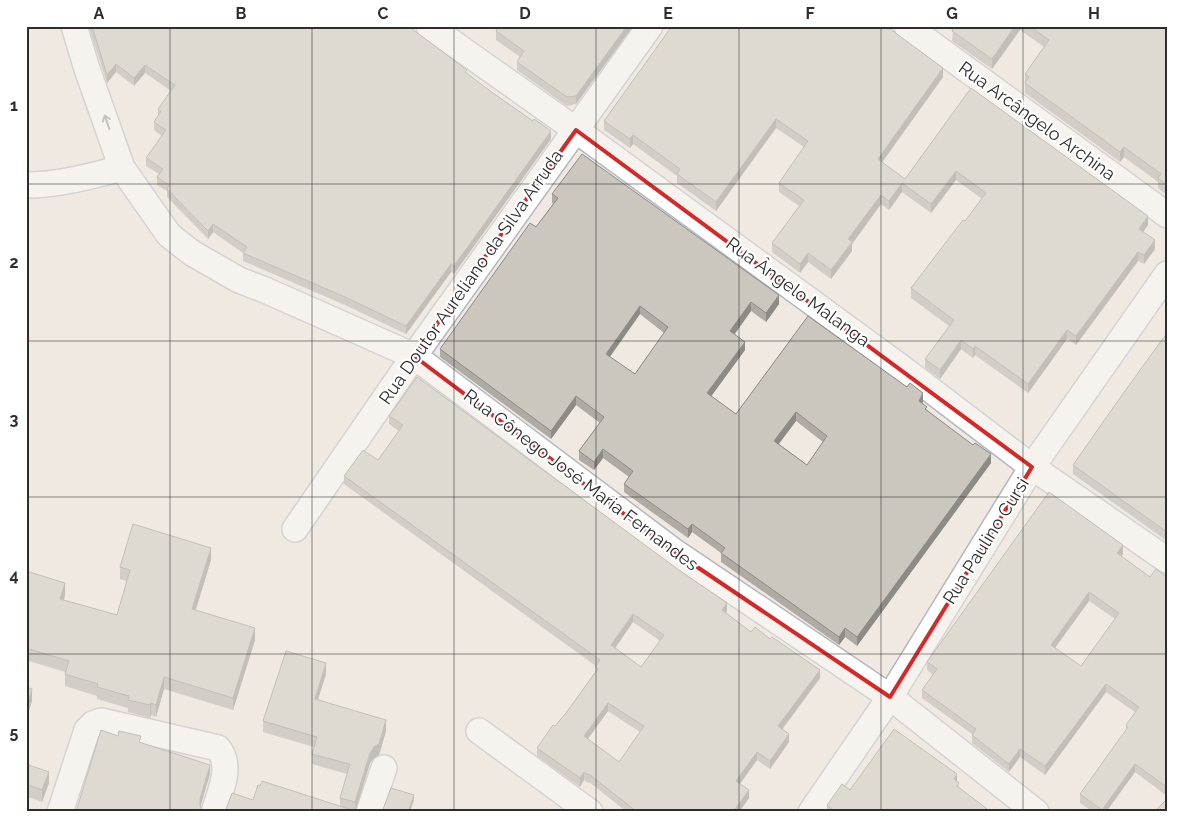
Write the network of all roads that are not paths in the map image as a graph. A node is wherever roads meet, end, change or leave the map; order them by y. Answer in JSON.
{"nodes":[{"id":1,"x":74,"y":26,"type":"edge"},
{"id":2,"x":429,"y":26,"type":"edge"},
{"id":3,"x":650,"y":26,"type":"edge"},
{"id":4,"x":907,"y":26,"type":"edge"},
{"id":5,"x":576,"y":130,"type":"junction"},
{"id":6,"x":122,"y":168,"type":"junction"},
{"id":7,"x":26,"y":185,"type":"edge"},
{"id":8,"x":1167,"y":215,"type":"edge"},
{"id":9,"x":1167,"y":274,"type":"edge"},
{"id":10,"x":414,"y":356,"type":"junction"},
{"id":11,"x":1032,"y":468,"type":"junction"},
{"id":12,"x":295,"y":529,"type":"dead end"},
{"id":13,"x":1167,"y":560,"type":"edge"},
{"id":14,"x":890,"y":697,"type":"junction"},
{"id":15,"x":479,"y":730,"type":"dead end"},
{"id":16,"x":384,"y":768,"type":"dead end"},
{"id":17,"x":60,"y":812,"type":"edge"},
{"id":18,"x":214,"y":812,"type":"edge"},
{"id":19,"x":370,"y":812,"type":"edge"},
{"id":20,"x":590,"y":812,"type":"edge"},
{"id":21,"x":811,"y":812,"type":"edge"},
{"id":22,"x":1036,"y":812,"type":"edge"}],
"edges":[{"from":6,"to":1,"type":"street","name":"Rua Cônego José Maria Fernandes","one_way":true},
{"from":2,"to":5,"type":"street","name":"Rua Ângelo Malanga"},
{"from":3,"to":5,"type":"street","name":"Rua Doutor Aureliano da Silva Arruda"},
{"from":4,"to":8,"type":"street","name":"Rua Arcângelo Archina"},
{"from":5,"to":10,"type":"street","name":"Rua Doutor Aureliano da Silva Arruda"},
{"from":5,"to":11,"type":"street","name":"Rua Ângelo Malanga"},
{"from":6,"to":7,"type":"street"},
{"from":6,"to":10,"type":"street","name":"Rua Cônego José Maria Fernandes"},
{"from":9,"to":11,"type":"street","name":"Rua Paulino Cursi"},
{"from":10,"to":12,"type":"street","name":"Rua Doutor Aureliano da Silva Arruda"},
{"from":10,"to":14,"type":"street","name":"Rua Cônego José Maria Fernandes"},
{"from":11,"to":13,"type":"street","name":"Rua Ângelo Malanga"},
{"from":11,"to":14,"type":"street","name":"Rua Paulino Cursi"},
{"from":14,"to":21,"type":"street","name":"Rua Paulino Cursi"},
{"from":14,"to":22,"type":"street","name":"Rua Cônego José Maria Fernandes"},
{"from":15,"to":20,"type":"street"},
{"from":16,"to":19,"type":"street"},
{"from":17,"to":18,"type":"street"}]}
